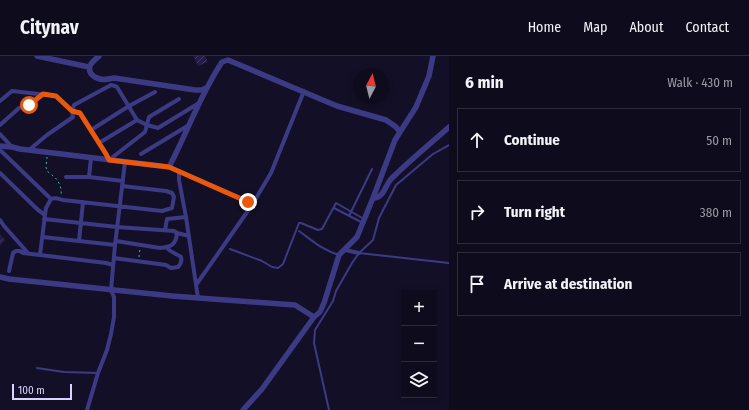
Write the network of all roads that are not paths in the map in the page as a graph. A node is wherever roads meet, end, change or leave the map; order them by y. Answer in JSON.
{"nodes":[{"id":1,"x":38,"y":56,"type":"edge"},
{"id":2,"x":99,"y":56,"type":"edge"},
{"id":3,"x":433,"y":56,"type":"edge"},
{"id":4,"x":89,"y":67,"type":"junction"},
{"id":5,"x":206,"y":88,"type":"junction"},
{"id":6,"x":304,"y":91,"type":"junction"},
{"id":7,"x":155,"y":92,"type":"dead end"},
{"id":8,"x":43,"y":94,"type":"junction"},
{"id":9,"x":179,"y":99,"type":"dead end"},
{"id":10,"x":0,"y":101,"type":"edge"},
{"id":11,"x":199,"y":103,"type":"junction"},
{"id":12,"x":129,"y":106,"type":"junction"},
{"id":13,"x":72,"y":111,"type":"junction"},
{"id":14,"x":137,"y":120,"type":"junction"},
{"id":15,"x":0,"y":125,"type":"edge"},
{"id":16,"x":147,"y":125,"type":"junction"},
{"id":17,"x":190,"y":125,"type":"junction"},
{"id":18,"x":449,"y":128,"type":"edge"},
{"id":19,"x":91,"y":130,"type":"junction"},
{"id":20,"x":400,"y":132,"type":"junction"},
{"id":21,"x":0,"y":134,"type":"edge"},
{"id":22,"x":99,"y":143,"type":"junction"},
{"id":23,"x":449,"y":145,"type":"edge"},
{"id":24,"x":0,"y":146,"type":"edge"},
{"id":25,"x":12,"y":146,"type":"junction"},
{"id":26,"x":0,"y":150,"type":"edge"},
{"id":27,"x":28,"y":150,"type":"junction"},
{"id":28,"x":141,"y":154,"type":"dead end"},
{"id":29,"x":91,"y":158,"type":"junction"},
{"id":30,"x":109,"y":160,"type":"junction"},
{"id":31,"x":125,"y":162,"type":"junction"},
{"id":32,"x":169,"y":167,"type":"junction"},
{"id":33,"x":372,"y":169,"type":"dead end"},
{"id":34,"x":179,"y":172,"type":"junction"},
{"id":35,"x":0,"y":174,"type":"edge"},
{"id":36,"x":66,"y":177,"type":"dead end"},
{"id":37,"x":89,"y":177,"type":"junction"},
{"id":38,"x":123,"y":183,"type":"junction"},
{"id":39,"x":373,"y":198,"type":"junction"},
{"id":40,"x":50,"y":199,"type":"junction"},
{"id":41,"x":83,"y":202,"type":"junction"},
{"id":42,"x":252,"y":205,"type":"junction"},
{"id":43,"x":120,"y":207,"type":"junction"},
{"id":44,"x":334,"y":208,"type":"junction"},
{"id":45,"x":166,"y":210,"type":"junction"},
{"id":46,"x":351,"y":212,"type":"junction"},
{"id":47,"x":349,"y":216,"type":"junction"},
{"id":48,"x":45,"y":217,"type":"junction"},
{"id":49,"x":186,"y":217,"type":"junction"},
{"id":50,"x":167,"y":219,"type":"junction"},
{"id":51,"x":0,"y":220,"type":"edge"},
{"id":52,"x":364,"y":221,"type":"junction"},
{"id":53,"x":81,"y":223,"type":"junction"},
{"id":54,"x":118,"y":227,"type":"junction"},
{"id":55,"x":165,"y":230,"type":"junction"},
{"id":56,"x":299,"y":231,"type":"dead end"},
{"id":57,"x":177,"y":233,"type":"junction"},
{"id":58,"x":188,"y":236,"type":"junction"},
{"id":59,"x":43,"y":237,"type":"junction"},
{"id":60,"x":79,"y":241,"type":"junction"},
{"id":61,"x":115,"y":243,"type":"junction"},
{"id":62,"x":166,"y":247,"type":"junction"},
{"id":63,"x":230,"y":249,"type":"dead end"},
{"id":64,"x":345,"y":250,"type":"junction"},
{"id":65,"x":359,"y":253,"type":"junction"},
{"id":66,"x":29,"y":254,"type":"junction"},
{"id":67,"x":40,"y":255,"type":"junction"},
{"id":68,"x":339,"y":255,"type":"junction"},
{"id":69,"x":114,"y":258,"type":"junction"},
{"id":70,"x":449,"y":263,"type":"edge"},
{"id":71,"x":113,"y":265,"type":"junction"},
{"id":72,"x":9,"y":271,"type":"dead end"},
{"id":73,"x":0,"y":277,"type":"edge"},
{"id":74,"x":196,"y":285,"type":"junction"},
{"id":75,"x":111,"y":290,"type":"junction"},
{"id":76,"x":198,"y":298,"type":"junction"},
{"id":77,"x":314,"y":317,"type":"junction"},
{"id":78,"x":38,"y":368,"type":"dead end"},
{"id":79,"x":98,"y":373,"type":"junction"},
{"id":80,"x":88,"y":410,"type":"edge"},
{"id":81,"x":243,"y":410,"type":"edge"},
{"id":82,"x":329,"y":410,"type":"edge"}],
"edges":[{"from":1,"to":4,"type":"street"},
{"from":2,"to":4,"type":"street"},
{"from":3,"to":20,"type":"street"},
{"from":4,"to":5,"type":"street"},
{"from":5,"to":6,"type":"street"},
{"from":5,"to":11,"type":"street"},
{"from":6,"to":20,"type":"street"},
{"from":6,"to":42,"type":"street"},
{"from":7,"to":12,"type":"street"},
{"from":8,"to":10,"type":"street"},
{"from":8,"to":13,"type":"street"},
{"from":8,"to":15,"type":"street"},
{"from":9,"to":16,"type":"street"},
{"from":11,"to":16,"type":"street"},
{"from":11,"to":17,"type":"street"},
{"from":12,"to":13,"type":"street"},
{"from":12,"to":14,"type":"street"},
{"from":12,"to":19,"type":"street"},
{"from":13,"to":19,"type":"street"},
{"from":13,"to":27,"type":"street"},
{"from":14,"to":16,"type":"street"},
{"from":14,"to":22,"type":"street"},
{"from":16,"to":30,"type":"street"},
{"from":17,"to":28,"type":"street"},
{"from":17,"to":32,"type":"street"},
{"from":18,"to":39,"type":"street"},
{"from":19,"to":22,"type":"street"},
{"from":20,"to":39,"type":"street"},
{"from":21,"to":25,"type":"street"},
{"from":22,"to":30,"type":"street"},
{"from":23,"to":65,"type":"lane"},
{"from":24,"to":25,"type":"street"},
{"from":25,"to":27,"type":"street"},
{"from":26,"to":40,"type":"street"},
{"from":27,"to":29,"type":"street"},
{"from":29,"to":30,"type":"street"},
{"from":29,"to":37,"type":"street"},
{"from":30,"to":31,"type":"street"},
{"from":31,"to":32,"type":"street"},
{"from":31,"to":38,"type":"street"},
{"from":32,"to":34,"type":"street"},
{"from":33,"to":46,"type":"lane"},
{"from":34,"to":42,"type":"street"},
{"from":34,"to":49,"type":"street"},
{"from":35,"to":48,"type":"street"},
{"from":36,"to":37,"type":"street"},
{"from":37,"to":38,"type":"street"},
{"from":38,"to":43,"type":"street"},
{"from":38,"to":45,"type":"street"},
{"from":39,"to":52,"type":"street"},
{"from":40,"to":41,"type":"street"},
{"from":40,"to":48,"type":"street"},
{"from":41,"to":43,"type":"street"},
{"from":41,"to":53,"type":"street"},
{"from":42,"to":74,"type":"street"},
{"from":43,"to":45,"type":"street"},
{"from":43,"to":54,"type":"street"},
{"from":44,"to":46,"type":"lane"},
{"from":44,"to":47,"type":"lane"},
{"from":44,"to":63,"type":"lane"},
{"from":45,"to":50,"type":"street"},
{"from":46,"to":47,"type":"lane"},
{"from":46,"to":52,"type":"lane"},
{"from":47,"to":52,"type":"lane"},
{"from":48,"to":53,"type":"street"},
{"from":48,"to":59,"type":"street"},
{"from":49,"to":50,"type":"street"},
{"from":49,"to":58,"type":"street"},
{"from":50,"to":55,"type":"street"},
{"from":51,"to":66,"type":"street"},
{"from":52,"to":64,"type":"street"},
{"from":53,"to":54,"type":"street"},
{"from":53,"to":60,"type":"street"},
{"from":54,"to":55,"type":"street"},
{"from":54,"to":61,"type":"street"},
{"from":55,"to":57,"type":"street"},
{"from":56,"to":68,"type":"lane"},
{"from":57,"to":58,"type":"street"},
{"from":57,"to":62,"type":"street"},
{"from":58,"to":74,"type":"street"},
{"from":59,"to":60,"type":"street"},
{"from":59,"to":67,"type":"street"},
{"from":60,"to":61,"type":"street"},
{"from":61,"to":62,"type":"street"},
{"from":61,"to":69,"type":"street"},
{"from":62,"to":69,"type":"street"},
{"from":64,"to":65,"type":"street"},
{"from":64,"to":68,"type":"street"},
{"from":65,"to":70,"type":"lane"},
{"from":65,"to":82,"type":"lane"},
{"from":66,"to":67,"type":"street"},
{"from":66,"to":72,"type":"street"},
{"from":67,"to":71,"type":"street"},
{"from":68,"to":77,"type":"street"},
{"from":69,"to":71,"type":"street"},
{"from":71,"to":75,"type":"street"},
{"from":73,"to":75,"type":"street"},
{"from":74,"to":76,"type":"street"},
{"from":75,"to":76,"type":"street"},
{"from":75,"to":79,"type":"street"},
{"from":76,"to":77,"type":"street"},
{"from":77,"to":81,"type":"street"},
{"from":78,"to":79,"type":"lane"},
{"from":79,"to":80,"type":"street"}]}
